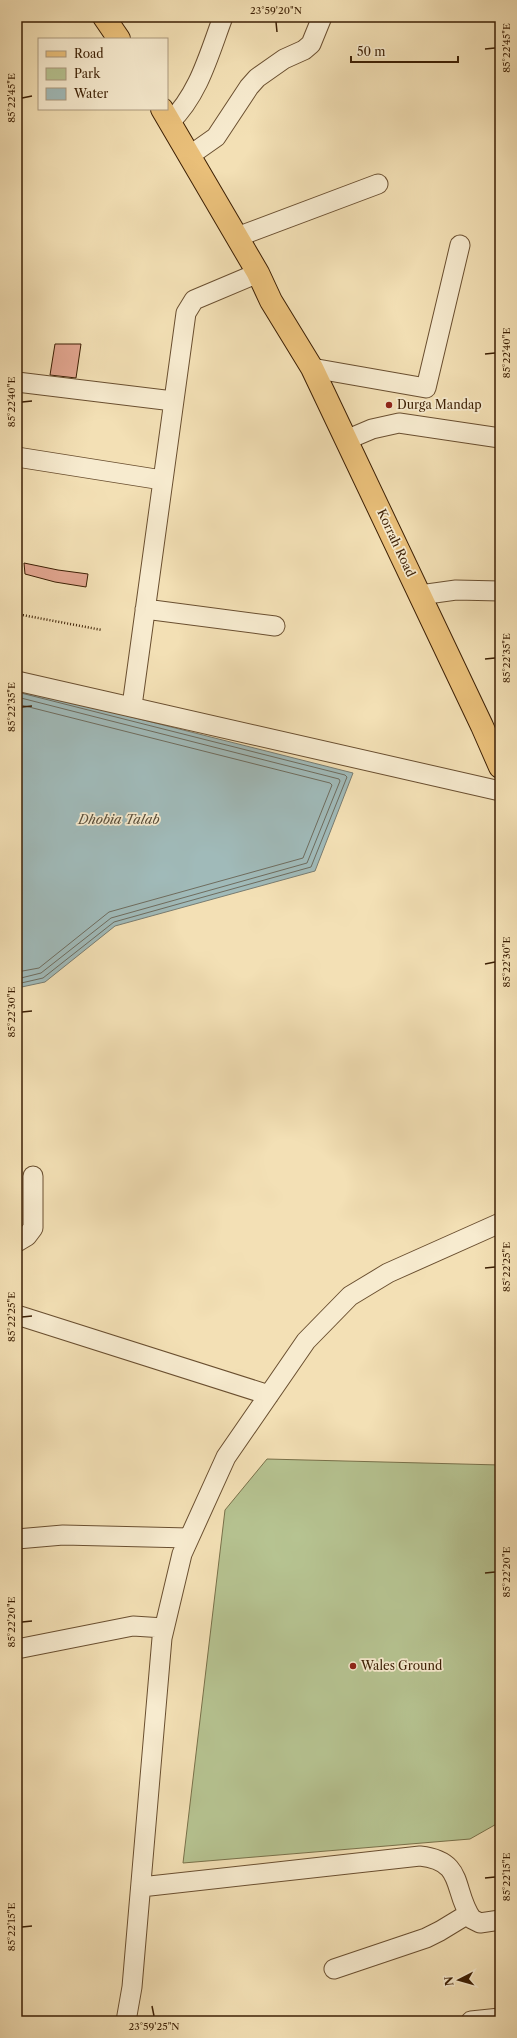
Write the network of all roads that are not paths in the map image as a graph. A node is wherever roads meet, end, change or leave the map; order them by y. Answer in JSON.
{"nodes":[{"id":1,"x":104,"y":17,"type":"edge"},
{"id":2,"x":223,"y":17,"type":"edge"},
{"id":3,"x":322,"y":17,"type":"edge"},
{"id":4,"x":118,"y":38,"type":"edge"},
{"id":5,"x":166,"y":116,"type":"edge"},
{"id":6,"x":190,"y":156,"type":"junction"},
{"id":7,"x":378,"y":184,"type":"dead end"},
{"id":8,"x":237,"y":237,"type":"junction"},
{"id":9,"x":460,"y":245,"type":"dead end"},
{"id":10,"x":258,"y":273,"type":"junction"},
{"id":11,"x":312,"y":368,"type":"junction"},
{"id":12,"x":17,"y":382,"type":"edge"},
{"id":13,"x":173,"y":400,"type":"junction"},
{"id":14,"x":500,"y":438,"type":"edge"},
{"id":15,"x":346,"y":440,"type":"junction"},
{"id":16,"x":17,"y":457,"type":"edge"},
{"id":17,"x":162,"y":480,"type":"junction"},
{"id":18,"x":500,"y":591,"type":"edge"},
{"id":19,"x":420,"y":595,"type":"junction"},
{"id":20,"x":145,"y":609,"type":"junction"},
{"id":21,"x":276,"y":626,"type":"dead end"},
{"id":22,"x":17,"y":681,"type":"edge"},
{"id":23,"x":132,"y":706,"type":"junction"},
{"id":24,"x":500,"y":767,"type":"edge"},
{"id":25,"x":500,"y":791,"type":"edge"},
{"id":26,"x":33,"y":1176,"type":"dead end"},
{"id":27,"x":500,"y":1223,"type":"edge"},
{"id":28,"x":17,"y":1242,"type":"edge"},
{"id":29,"x":17,"y":1315,"type":"edge"},
{"id":30,"x":269,"y":1395,"type":"junction"},
{"id":31,"x":189,"y":1538,"type":"junction"},
{"id":32,"x":17,"y":1539,"type":"edge"},
{"id":33,"x":164,"y":1628,"type":"junction"},
{"id":34,"x":17,"y":1650,"type":"edge"},
{"id":35,"x":141,"y":1888,"type":"junction"},
{"id":36,"x":468,"y":1914,"type":"junction"},
{"id":37,"x":500,"y":1920,"type":"edge"},
{"id":38,"x":334,"y":1969,"type":"dead end"},
{"id":39,"x":500,"y":2018,"type":"edge"},
{"id":40,"x":126,"y":2021,"type":"edge"},
{"id":41,"x":471,"y":2021,"type":"edge"}],
"edges":[{"from":1,"to":4,"type":"main road"},
{"from":2,"to":5,"type":"street"},
{"from":3,"to":6,"type":"street"},
{"from":5,"to":6,"type":"main road","name":"Korrah Road"},
{"from":6,"to":8,"type":"main road","name":"Korrah Road"},
{"from":7,"to":8,"type":"street"},
{"from":8,"to":10,"type":"main road","name":"Korrah Road"},
{"from":9,"to":11,"type":"street"},
{"from":10,"to":11,"type":"main road","name":"Korrah Road"},
{"from":10,"to":13,"type":"street"},
{"from":11,"to":15,"type":"main road","name":"Korrah Road"},
{"from":12,"to":13,"type":"street"},
{"from":13,"to":17,"type":"street"},
{"from":14,"to":15,"type":"street"},
{"from":15,"to":19,"type":"main road","name":"Korrah Road"},
{"from":16,"to":17,"type":"street"},
{"from":17,"to":20,"type":"street"},
{"from":18,"to":19,"type":"street"},
{"from":19,"to":24,"type":"main road","name":"Korrah Road"},
{"from":20,"to":21,"type":"street"},
{"from":20,"to":23,"type":"street"},
{"from":22,"to":23,"type":"street"},
{"from":23,"to":25,"type":"street"},
{"from":26,"to":28,"type":"street"},
{"from":27,"to":30,"type":"street"},
{"from":29,"to":30,"type":"street"},
{"from":30,"to":31,"type":"street"},
{"from":31,"to":32,"type":"street"},
{"from":31,"to":33,"type":"street"},
{"from":33,"to":34,"type":"street"},
{"from":33,"to":35,"type":"street"},
{"from":35,"to":36,"type":"street"},
{"from":35,"to":40,"type":"street"},
{"from":36,"to":37,"type":"street"},
{"from":36,"to":38,"type":"street"},
{"from":39,"to":41,"type":"street"}]}
